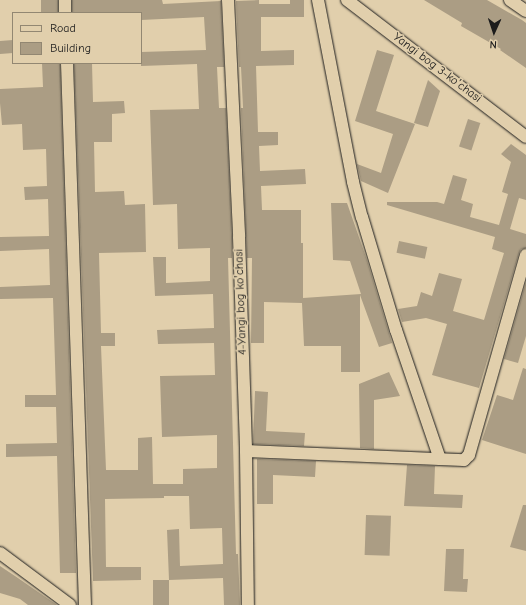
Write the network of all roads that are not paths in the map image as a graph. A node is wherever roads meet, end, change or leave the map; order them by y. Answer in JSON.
{"nodes":[{"id":1,"x":65,"y":0,"type":"edge"},
{"id":2,"x":228,"y":0,"type":"edge"},
{"id":3,"x":318,"y":0,"type":"edge"},
{"id":4,"x":347,"y":0,"type":"edge"},
{"id":5,"x":510,"y":0,"type":"edge"},
{"id":6,"x":526,"y":11,"type":"edge"},
{"id":7,"x":65,"y":12,"type":"edge"},
{"id":8,"x":67,"y":64,"type":"edge"},
{"id":9,"x":526,"y":137,"type":"edge"},
{"id":10,"x":526,"y":255,"type":"edge"},
{"id":11,"x":246,"y":451,"type":"junction"},
{"id":12,"x":440,"y":459,"type":"junction"},
{"id":13,"x":0,"y":553,"type":"edge"},
{"id":14,"x":70,"y":605,"type":"edge"},
{"id":15,"x":85,"y":605,"type":"edge"},
{"id":16,"x":248,"y":605,"type":"edge"}],
"edges":[{"from":1,"to":7,"type":"street"},
{"from":2,"to":11,"type":"street","name":"4-Yangi bog koʼchasi"},
{"from":3,"to":12,"type":"street"},
{"from":4,"to":9,"type":"street","name":"Yangi bog 3-koʼchasi"},
{"from":5,"to":6,"type":"street"},
{"from":8,"to":15,"type":"street"},
{"from":10,"to":12,"type":"street"},
{"from":11,"to":12,"type":"street"},
{"from":11,"to":16,"type":"street","name":"4-Yangi bog koʼchasi"},
{"from":13,"to":14,"type":"street"}]}
